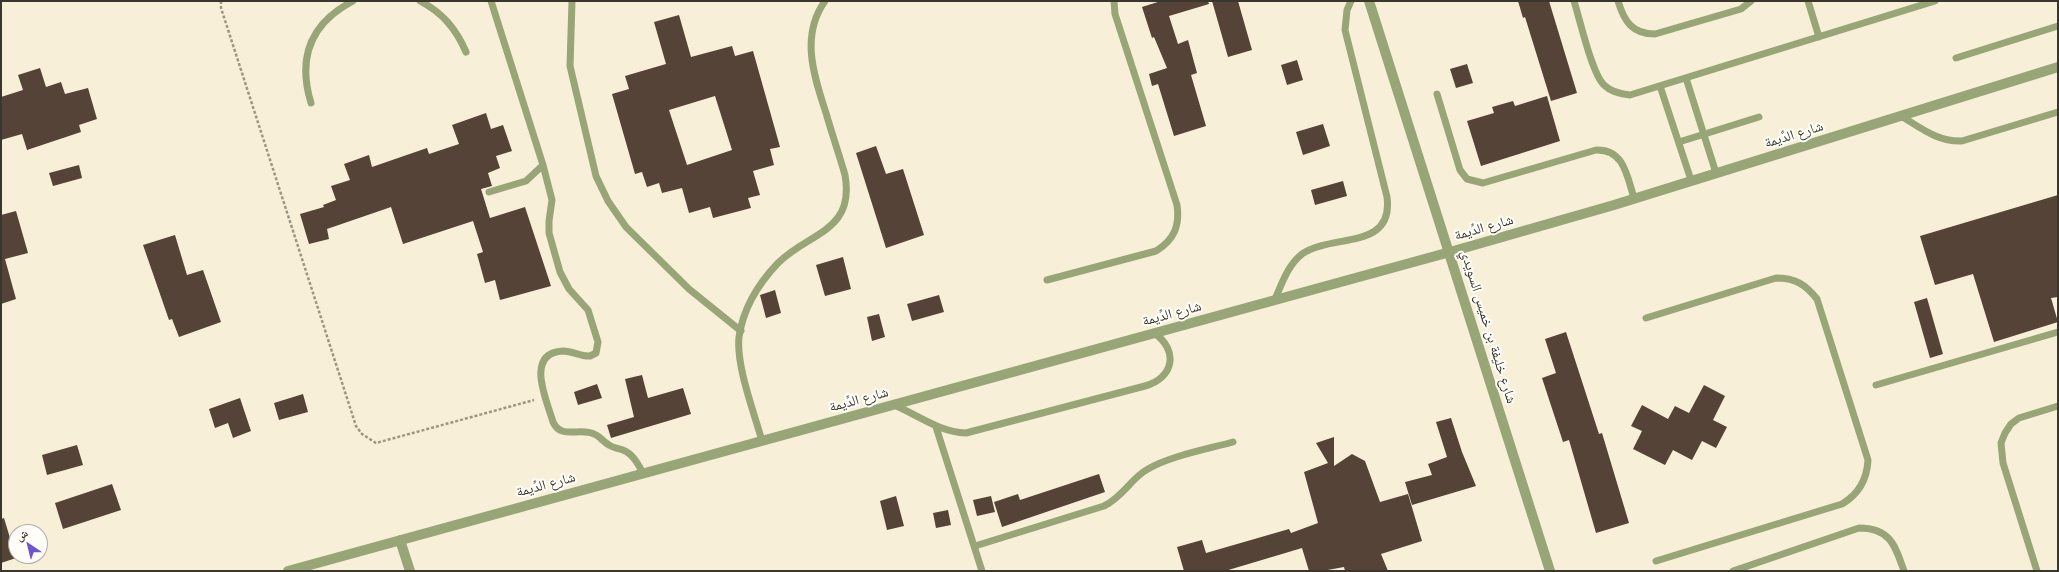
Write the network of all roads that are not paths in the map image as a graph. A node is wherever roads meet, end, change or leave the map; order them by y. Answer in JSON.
{"nodes":[{"id":1,"x":353,"y":1,"type":"edge"},
{"id":2,"x":420,"y":1,"type":"edge"},
{"id":3,"x":490,"y":1,"type":"edge"},
{"id":4,"x":572,"y":1,"type":"edge"},
{"id":5,"x":825,"y":1,"type":"edge"},
{"id":6,"x":1114,"y":1,"type":"edge"},
{"id":7,"x":1351,"y":1,"type":"edge"},
{"id":8,"x":1369,"y":1,"type":"edge"},
{"id":9,"x":1574,"y":1,"type":"edge"},
{"id":10,"x":1618,"y":1,"type":"edge"},
{"id":11,"x":1751,"y":1,"type":"edge"},
{"id":12,"x":1808,"y":1,"type":"edge"},
{"id":13,"x":1935,"y":1,"type":"edge"},
{"id":14,"x":1923,"y":3,"type":"edge"},
{"id":15,"x":2058,"y":26,"type":"edge"},
{"id":16,"x":1819,"y":37,"type":"junction"},
{"id":17,"x":466,"y":52,"type":"dead end"},
{"id":18,"x":1956,"y":58,"type":"dead end"},
{"id":19,"x":2058,"y":67,"type":"edge"},
{"id":20,"x":1686,"y":78,"type":"junction"},
{"id":21,"x":1660,"y":86,"type":"junction"},
{"id":22,"x":1437,"y":94,"type":"dead end"},
{"id":23,"x":311,"y":103,"type":"dead end"},
{"id":24,"x":2058,"y":112,"type":"edge"},
{"id":25,"x":1901,"y":116,"type":"junction"},
{"id":26,"x":1759,"y":117,"type":"dead end"},
{"id":27,"x":1703,"y":134,"type":"junction"},
{"id":28,"x":1679,"y":142,"type":"junction"},
{"id":29,"x":543,"y":165,"type":"junction"},
{"id":30,"x":1716,"y":173,"type":"junction"},
{"id":31,"x":1692,"y":180,"type":"junction"},
{"id":32,"x":489,"y":192,"type":"dead end"},
{"id":33,"x":1634,"y":198,"type":"junction"},
{"id":34,"x":1450,"y":252,"type":"junction"},
{"id":35,"x":1047,"y":280,"type":"dead end"},
{"id":36,"x":1274,"y":301,"type":"junction"},
{"id":37,"x":1646,"y":318,"type":"dead end"},
{"id":38,"x":741,"y":331,"type":"junction"},
{"id":39,"x":2058,"y":332,"type":"edge"},
{"id":40,"x":1154,"y":333,"type":"junction"},
{"id":41,"x":1876,"y":385,"type":"dead end"},
{"id":42,"x":894,"y":405,"type":"junction"},
{"id":43,"x":2058,"y":406,"type":"edge"},
{"id":44,"x":936,"y":427,"type":"junction"},
{"id":45,"x":762,"y":441,"type":"junction"},
{"id":46,"x":1233,"y":442,"type":"dead end"},
{"id":47,"x":643,"y":473,"type":"junction"},
{"id":48,"x":400,"y":540,"type":"junction"},
{"id":49,"x":975,"y":546,"type":"junction"},
{"id":50,"x":1656,"y":561,"type":"dead end"},
{"id":51,"x":288,"y":571,"type":"edge"},
{"id":52,"x":410,"y":571,"type":"edge"},
{"id":53,"x":982,"y":571,"type":"edge"},
{"id":54,"x":1550,"y":571,"type":"edge"},
{"id":55,"x":1733,"y":571,"type":"edge"},
{"id":56,"x":1904,"y":571,"type":"edge"},
{"id":57,"x":2037,"y":571,"type":"edge"}],
"edges":[{"from":1,"to":23,"type":"lane"},
{"from":2,"to":17,"type":"lane"},
{"from":3,"to":29,"type":"lane"},
{"from":4,"to":38,"type":"lane"},
{"from":5,"to":38,"type":"lane"},
{"from":6,"to":35,"type":"lane"},
{"from":7,"to":36,"type":"lane"},
{"from":8,"to":34,"type":"street","name":"شارع خليفة بن خميس السويدي"},
{"from":9,"to":21,"type":"lane"},
{"from":10,"to":11,"type":"lane"},
{"from":12,"to":16,"type":"lane"},
{"from":13,"to":14,"type":"lane"},
{"from":14,"to":16,"type":"lane"},
{"from":15,"to":18,"type":"lane"},
{"from":16,"to":20,"type":"lane"},
{"from":19,"to":25,"type":"street","name":"شارع الدِّيمة"},
{"from":20,"to":21,"type":"lane"},
{"from":20,"to":27,"type":"lane"},
{"from":21,"to":28,"type":"lane"},
{"from":22,"to":33,"type":"lane"},
{"from":24,"to":25,"type":"lane"},
{"from":25,"to":30,"type":"street","name":"شارع الدِّيمة"},
{"from":26,"to":27,"type":"lane"},
{"from":27,"to":28,"type":"lane"},
{"from":27,"to":30,"type":"lane"},
{"from":28,"to":31,"type":"lane"},
{"from":29,"to":32,"type":"lane"},
{"from":29,"to":47,"type":"lane"},
{"from":30,"to":31,"type":"street","name":"شارع الدِّيمة"},
{"from":31,"to":33,"type":"street","name":"شارع الدِّيمة"},
{"from":33,"to":34,"type":"street","name":"شارع الدِّيمة"},
{"from":34,"to":36,"type":"street","name":"شارع الدِّيمة"},
{"from":34,"to":54,"type":"street","name":"شارع خليفة بن خميس السويدي"},
{"from":36,"to":40,"type":"street","name":"شارع الدِّيمة"},
{"from":37,"to":50,"type":"lane"},
{"from":38,"to":45,"type":"lane"},
{"from":39,"to":41,"type":"lane"},
{"from":40,"to":42,"type":"street","name":"شارع الدِّيمة"},
{"from":40,"to":44,"type":"lane"},
{"from":42,"to":44,"type":"lane"},
{"from":42,"to":45,"type":"street","name":"شارع الدِّيمة"},
{"from":43,"to":57,"type":"lane"},
{"from":44,"to":49,"type":"lane"},
{"from":45,"to":47,"type":"street","name":"شارع الدِّيمة"},
{"from":46,"to":49,"type":"lane"},
{"from":47,"to":48,"type":"street","name":"شارع الدِّيمة"},
{"from":48,"to":51,"type":"street","name":"شارع الدِّيمة"},
{"from":48,"to":52,"type":"street"},
{"from":49,"to":53,"type":"lane"},
{"from":55,"to":56,"type":"lane"}]}
